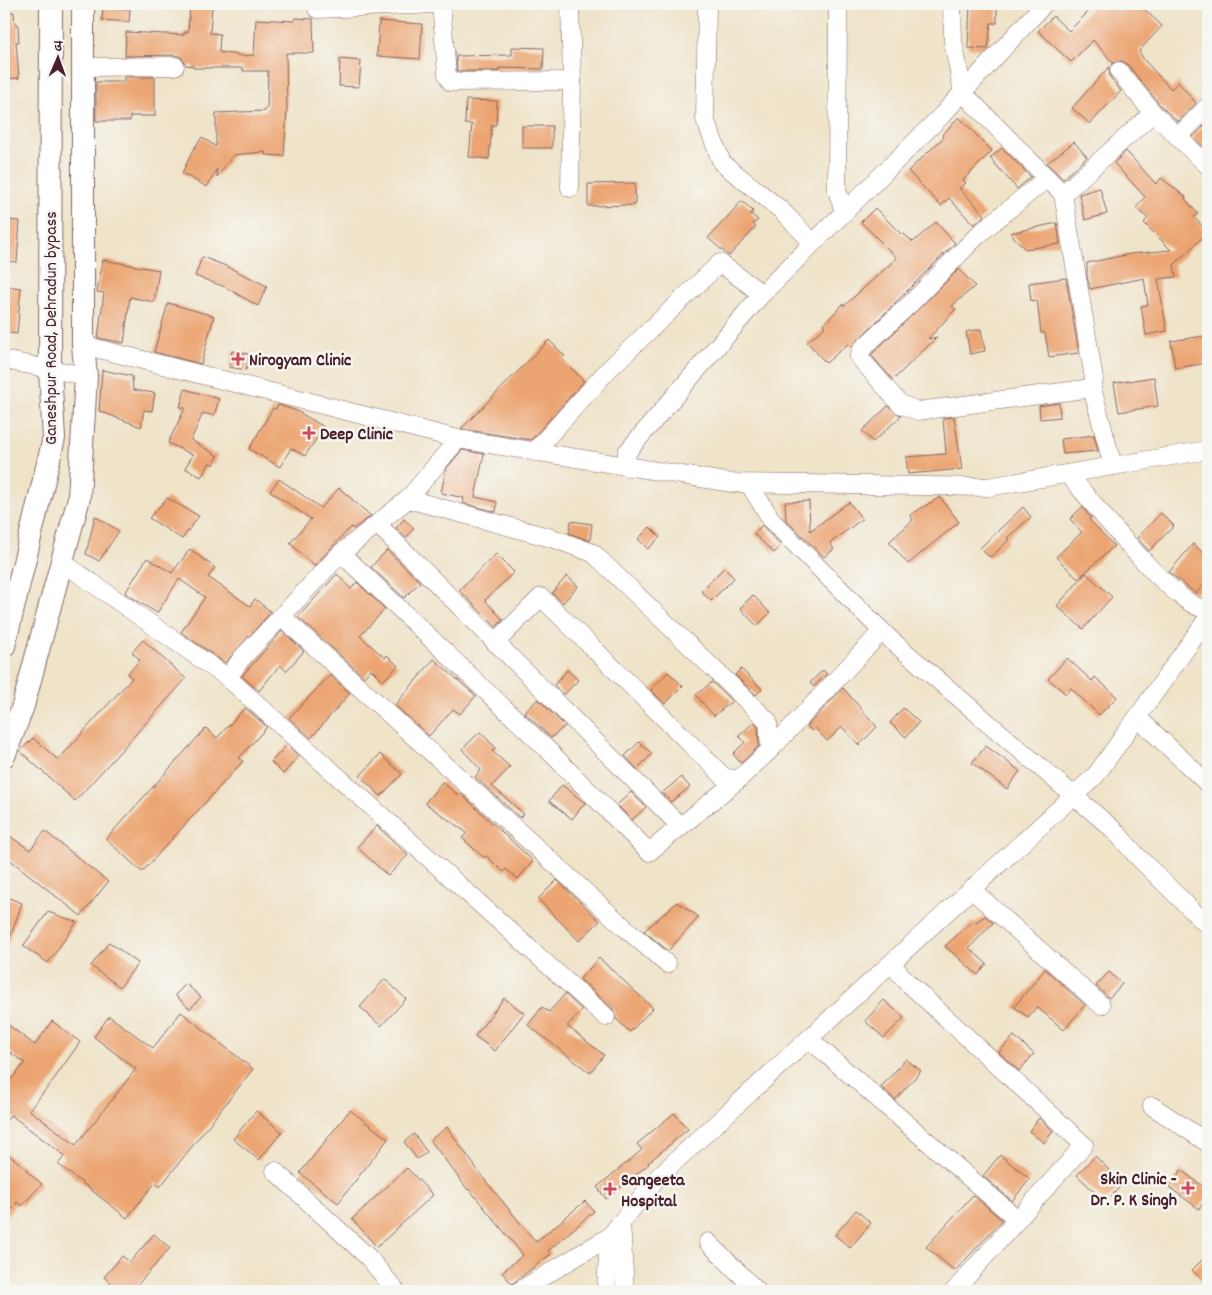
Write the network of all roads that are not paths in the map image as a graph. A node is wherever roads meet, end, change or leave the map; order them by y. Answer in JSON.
{"nodes":[{"id":1,"x":51,"y":4,"type":"edge"},
{"id":2,"x":83,"y":4,"type":"edge"},
{"id":3,"x":437,"y":4,"type":"edge"},
{"id":4,"x":442,"y":4,"type":"edge"},
{"id":5,"x":570,"y":4,"type":"edge"},
{"id":6,"x":707,"y":4,"type":"edge"},
{"id":7,"x":838,"y":4,"type":"edge"},
{"id":8,"x":952,"y":4,"type":"edge"},
{"id":9,"x":1044,"y":4,"type":"edge"},
{"id":10,"x":317,"y":8,"type":"dead end"},
{"id":11,"x":175,"y":66,"type":"dead end"},
{"id":12,"x":83,"y":68,"type":"junction"},
{"id":13,"x":1119,"y":70,"type":"dead end"},
{"id":14,"x":572,"y":80,"type":"junction"},
{"id":15,"x":962,"y":93,"type":"junction"},
{"id":16,"x":1208,"y":106,"type":"edge"},
{"id":17,"x":1154,"y":113,"type":"junction"},
{"id":18,"x":1179,"y":136,"type":"junction"},
{"id":19,"x":1208,"y":166,"type":"edge"},
{"id":20,"x":1047,"y":178,"type":"junction"},
{"id":21,"x":570,"y":188,"type":"dead end"},
{"id":22,"x":1063,"y":194,"type":"junction"},
{"id":23,"x":844,"y":212,"type":"junction"},
{"id":24,"x":813,"y":243,"type":"junction"},
{"id":25,"x":762,"y":294,"type":"junction"},
{"id":26,"x":84,"y":345,"type":"junction"},
{"id":27,"x":4,"y":360,"type":"edge"},
{"id":28,"x":50,"y":371,"type":"junction"},
{"id":29,"x":86,"y":376,"type":"junction"},
{"id":30,"x":1092,"y":388,"type":"junction"},
{"id":31,"x":458,"y":439,"type":"junction"},
{"id":32,"x":1208,"y":450,"type":"edge"},
{"id":33,"x":534,"y":452,"type":"junction"},
{"id":34,"x":626,"y":466,"type":"junction"},
{"id":35,"x":1113,"y":466,"type":"junction"},
{"id":36,"x":1068,"y":474,"type":"junction"},
{"id":37,"x":749,"y":484,"type":"junction"},
{"id":38,"x":408,"y":499,"type":"junction"},
{"id":39,"x":377,"y":524,"type":"junction"},
{"id":40,"x":341,"y":553,"type":"junction"},
{"id":41,"x":62,"y":562,"type":"junction"},
{"id":42,"x":1208,"y":609,"type":"edge"},
{"id":43,"x":282,"y":617,"type":"junction"},
{"id":44,"x":1208,"y":618,"type":"edge"},
{"id":45,"x":882,"y":631,"type":"junction"},
{"id":46,"x":495,"y":643,"type":"junction"},
{"id":47,"x":4,"y":646,"type":"edge"},
{"id":48,"x":228,"y":678,"type":"junction"},
{"id":49,"x":1138,"y":718,"type":"junction"},
{"id":50,"x":770,"y":750,"type":"junction"},
{"id":51,"x":4,"y":756,"type":"edge"},
{"id":52,"x":738,"y":779,"type":"junction"},
{"id":53,"x":1208,"y":784,"type":"edge"},
{"id":54,"x":1074,"y":795,"type":"junction"},
{"id":55,"x":679,"y":825,"type":"junction"},
{"id":56,"x":972,"y":889,"type":"junction"},
{"id":57,"x":1208,"y":926,"type":"edge"},
{"id":58,"x":891,"y":963,"type":"junction"},
{"id":59,"x":667,"y":964,"type":"dead end"},
{"id":60,"x":1101,"y":1005,"type":"dead end"},
{"id":61,"x":606,"y":1017,"type":"dead end"},
{"id":62,"x":809,"y":1039,"type":"junction"},
{"id":63,"x":1152,"y":1106,"type":"dead end"},
{"id":64,"x":1208,"y":1143,"type":"edge"},
{"id":65,"x":275,"y":1171,"type":"dead end"},
{"id":66,"x":1017,"y":1219,"type":"junction"},
{"id":67,"x":621,"y":1222,"type":"junction"},
{"id":68,"x":608,"y":1237,"type":"junction"},
{"id":69,"x":708,"y":1242,"type":"dead end"},
{"id":70,"x":396,"y":1291,"type":"edge"},
{"id":71,"x":519,"y":1291,"type":"edge"},
{"id":72,"x":606,"y":1291,"type":"edge"},
{"id":73,"x":625,"y":1291,"type":"edge"},
{"id":74,"x":758,"y":1291,"type":"edge"},
{"id":75,"x":954,"y":1291,"type":"edge"}],
"edges":[{"from":1,"to":28,"type":"main road","name":"Ganeshpur Road, Dehradun bypass"},
{"from":2,"to":12,"type":"main road"},
{"from":3,"to":10,"type":"street"},
{"from":4,"to":14,"type":"street"},
{"from":5,"to":14,"type":"street"},
{"from":6,"to":24,"type":"street"},
{"from":7,"to":23,"type":"street"},
{"from":8,"to":15,"type":"street"},
{"from":9,"to":15,"type":"street"},
{"from":11,"to":12,"type":"street"},
{"from":12,"to":26,"type":"main road"},
{"from":13,"to":17,"type":"street"},
{"from":14,"to":21,"type":"street"},
{"from":15,"to":20,"type":"street"},
{"from":15,"to":23,"type":"street"},
{"from":16,"to":18,"type":"street"},
{"from":17,"to":18,"type":"street"},
{"from":17,"to":22,"type":"street"},
{"from":18,"to":19,"type":"street"},
{"from":20,"to":22,"type":"street"},
{"from":20,"to":30,"type":"street"},
{"from":22,"to":30,"type":"street"},
{"from":23,"to":24,"type":"street"},
{"from":24,"to":25,"type":"street"},
{"from":25,"to":33,"type":"street"},
{"from":25,"to":34,"type":"street"},
{"from":26,"to":29,"type":"main road"},
{"from":26,"to":31,"type":"street"},
{"from":27,"to":28,"type":"street"},
{"from":28,"to":29,"type":"street"},
{"from":28,"to":47,"type":"main road","name":"Ganeshpur Road, Dehradun bypass"},
{"from":29,"to":41,"type":"main road"},
{"from":30,"to":35,"type":"street"},
{"from":31,"to":33,"type":"street"},
{"from":31,"to":38,"type":"street"},
{"from":32,"to":35,"type":"street"},
{"from":33,"to":34,"type":"street"},
{"from":34,"to":37,"type":"street"},
{"from":35,"to":36,"type":"street"},
{"from":36,"to":37,"type":"street"},
{"from":36,"to":42,"type":"street"},
{"from":37,"to":45,"type":"street"},
{"from":38,"to":39,"type":"street"},
{"from":38,"to":50,"type":"street"},
{"from":39,"to":40,"type":"street"},
{"from":39,"to":46,"type":"street"},
{"from":40,"to":43,"type":"street"},
{"from":40,"to":55,"type":"street"},
{"from":41,"to":48,"type":"street"},
{"from":41,"to":51,"type":"main road"},
{"from":43,"to":48,"type":"street"},
{"from":43,"to":59,"type":"street"},
{"from":44,"to":49,"type":"street"},
{"from":45,"to":50,"type":"street"},
{"from":45,"to":54,"type":"street"},
{"from":46,"to":52,"type":"street"},
{"from":46,"to":55,"type":"street"},
{"from":48,"to":61,"type":"street"},
{"from":49,"to":53,"type":"street"},
{"from":49,"to":54,"type":"street"},
{"from":50,"to":52,"type":"street"},
{"from":52,"to":55,"type":"street"},
{"from":54,"to":56,"type":"street"},
{"from":54,"to":57,"type":"street"},
{"from":56,"to":58,"type":"street"},
{"from":56,"to":60,"type":"street"},
{"from":58,"to":62,"type":"street"},
{"from":58,"to":66,"type":"street"},
{"from":62,"to":66,"type":"street"},
{"from":62,"to":67,"type":"street"},
{"from":63,"to":64,"type":"street"},
{"from":65,"to":70,"type":"street"},
{"from":66,"to":75,"type":"street"},
{"from":67,"to":68,"type":"street"},
{"from":67,"to":73,"type":"street"},
{"from":68,"to":71,"type":"street"},
{"from":68,"to":72,"type":"street"},
{"from":69,"to":74,"type":"street"}]}
